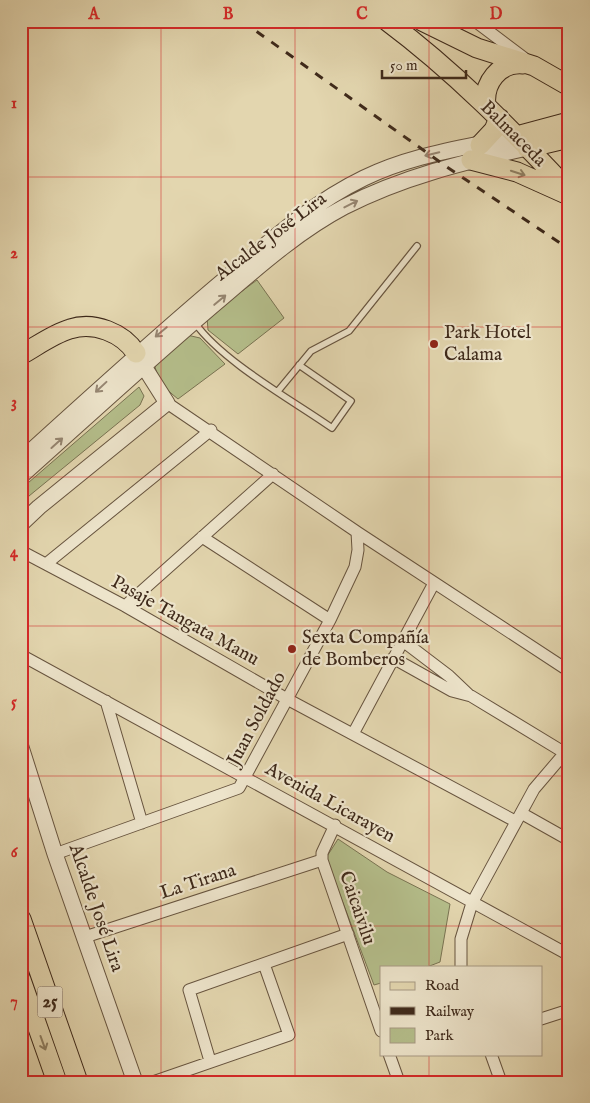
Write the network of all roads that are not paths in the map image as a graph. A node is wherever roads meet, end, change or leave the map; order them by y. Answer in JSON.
{"nodes":[{"id":1,"x":387,"y":21,"type":"edge"},
{"id":2,"x":422,"y":21,"type":"edge"},
{"id":3,"x":475,"y":21,"type":"edge"},
{"id":4,"x":534,"y":66,"type":"junction"},
{"id":5,"x":569,"y":74,"type":"edge"},
{"id":6,"x":569,"y":86,"type":"edge"},
{"id":7,"x":493,"y":112,"type":"junction"},
{"id":8,"x":569,"y":122,"type":"edge"},
{"id":9,"x":569,"y":138,"type":"edge"},
{"id":10,"x":522,"y":142,"type":"junction"},
{"id":11,"x":475,"y":152,"type":"junction"},
{"id":12,"x":569,"y":191,"type":"edge"},
{"id":13,"x":569,"y":195,"type":"edge"},
{"id":14,"x":417,"y":246,"type":"dead end"},
{"id":15,"x":194,"y":322,"type":"junction"},
{"id":16,"x":21,"y":355,"type":"edge"},
{"id":17,"x":140,"y":359,"type":"junction"},
{"id":18,"x":21,"y":365,"type":"edge"},
{"id":19,"x":299,"y":365,"type":"junction"},
{"id":20,"x":278,"y":391,"type":"junction"},
{"id":21,"x":167,"y":403,"type":"junction"},
{"id":22,"x":211,"y":430,"type":"junction"},
{"id":23,"x":21,"y":460,"type":"edge"},
{"id":24,"x":273,"y":474,"type":"junction"},
{"id":25,"x":21,"y":476,"type":"edge"},
{"id":26,"x":21,"y":524,"type":"edge"},
{"id":27,"x":357,"y":532,"type":"junction"},
{"id":28,"x":202,"y":537,"type":"junction"},
{"id":29,"x":21,"y":551,"type":"edge"},
{"id":30,"x":46,"y":564,"type":"junction"},
{"id":31,"x":434,"y":583,"type":"junction"},
{"id":32,"x":125,"y":606,"type":"junction"},
{"id":33,"x":330,"y":620,"type":"junction"},
{"id":34,"x":403,"y":641,"type":"junction"},
{"id":35,"x":21,"y":655,"type":"edge"},
{"id":36,"x":393,"y":658,"type":"junction"},
{"id":37,"x":569,"y":671,"type":"edge"},
{"id":38,"x":470,"y":696,"type":"junction"},
{"id":39,"x":287,"y":699,"type":"junction"},
{"id":40,"x":106,"y":701,"type":"junction"},
{"id":41,"x":353,"y":734,"type":"junction"},
{"id":42,"x":21,"y":747,"type":"edge"},
{"id":43,"x":567,"y":750,"type":"edge"},
{"id":44,"x":246,"y":777,"type":"junction"},
{"id":45,"x":518,"y":817,"type":"junction"},
{"id":46,"x":142,"y":823,"type":"junction"},
{"id":47,"x":335,"y":825,"type":"junction"},
{"id":48,"x":569,"y":840,"type":"edge"},
{"id":49,"x":55,"y":854,"type":"junction"},
{"id":50,"x":322,"y":860,"type":"junction"},
{"id":51,"x":472,"y":903,"type":"junction"},
{"id":52,"x":21,"y":919,"type":"edge"},
{"id":53,"x":348,"y":934,"type":"junction"},
{"id":54,"x":85,"y":937,"type":"junction"},
{"id":55,"x":569,"y":955,"type":"edge"},
{"id":56,"x":264,"y":964,"type":"junction"},
{"id":57,"x":461,"y":966,"type":"edge"},
{"id":58,"x":21,"y":980,"type":"edge"},
{"id":59,"x":569,"y":1010,"type":"edge"},
{"id":60,"x":542,"y":1019,"type":"edge"},
{"id":61,"x":380,"y":1028,"type":"edge"},
{"id":62,"x":68,"y":1053,"type":"junction"},
{"id":63,"x":390,"y":1056,"type":"edge"},
{"id":64,"x":492,"y":1056,"type":"edge"},
{"id":65,"x":210,"y":1061,"type":"junction"},
{"id":66,"x":57,"y":1082,"type":"edge"},
{"id":67,"x":78,"y":1082,"type":"edge"},
{"id":68,"x":84,"y":1082,"type":"edge"},
{"id":69,"x":135,"y":1082,"type":"edge"},
{"id":70,"x":153,"y":1082,"type":"edge"},
{"id":71,"x":399,"y":1082,"type":"edge"},
{"id":72,"x":501,"y":1082,"type":"edge"}],
"edges":[{"from":1,"to":7,"type":"main road","name":"Balmaceda"},
{"from":2,"to":4,"type":"main road"},
{"from":3,"to":4,"type":"street"},
{"from":4,"to":5,"type":"main road"},
{"from":4,"to":6,"type":"main road"},
{"from":4,"to":7,"type":"main road"},
{"from":7,"to":10,"type":"main road","name":"Balmaceda"},
{"from":7,"to":11,"type":"main road"},
{"from":8,"to":10,"type":"main road"},
{"from":9,"to":10,"type":"main road"},
{"from":10,"to":11,"type":"street","name":"Alcalde José Lira"},
{"from":10,"to":12,"type":"main road","name":"Balmaceda"},
{"from":11,"to":13,"type":"main road","one_way":true},
{"from":15,"to":11,"type":"street","name":"Alcalde José Lira","one_way":true},
{"from":11,"to":17,"type":"street","name":"Alcalde José Lira","one_way":true},
{"from":14,"to":19,"type":"lane"},
{"from":15,"to":17,"type":"street","name":"Alcalde José Lira"},
{"from":15,"to":20,"type":"lane"},
{"from":16,"to":17,"type":"main road"},
{"from":17,"to":18,"type":"main road"},
{"from":17,"to":21,"type":"street"},
{"from":17,"to":23,"type":"street","name":"Alcalde José Lira","one_way":true},
{"from":25,"to":17,"type":"street","name":"Alcalde José Lira","one_way":true},
{"from":19,"to":20,"type":"lane"},
{"from":19,"to":20,"type":"lane"},
{"from":21,"to":22,"type":"street"},
{"from":21,"to":26,"type":"street"},
{"from":22,"to":24,"type":"street"},
{"from":22,"to":30,"type":"street"},
{"from":24,"to":27,"type":"street"},
{"from":24,"to":28,"type":"street"},
{"from":27,"to":31,"type":"street"},
{"from":27,"to":33,"type":"street","name":"Juan Soldado"},
{"from":28,"to":32,"type":"street"},
{"from":28,"to":33,"type":"street"},
{"from":29,"to":30,"type":"street","name":"Pasaje Tangata Manu"},
{"from":30,"to":32,"type":"street","name":"Pasaje Tangata Manu"},
{"from":31,"to":34,"type":"street"},
{"from":31,"to":37,"type":"street"},
{"from":32,"to":39,"type":"street","name":"Pasaje Tangata Manu"},
{"from":33,"to":39,"type":"street","name":"Juan Soldado"},
{"from":34,"to":36,"type":"street"},
{"from":34,"to":38,"type":"street"},
{"from":35,"to":40,"type":"street","name":"Avenida Licarayen"},
{"from":36,"to":38,"type":"street"},
{"from":36,"to":41,"type":"street"},
{"from":38,"to":43,"type":"street"},
{"from":39,"to":41,"type":"street","name":"Pasaje Tangata Manu"},
{"from":39,"to":44,"type":"street","name":"Juan Soldado"},
{"from":40,"to":44,"type":"street","name":"Avenida Licarayen"},
{"from":40,"to":46,"type":"street"},
{"from":41,"to":45,"type":"street","name":"Pasaje Tangata Manu"},
{"from":42,"to":49,"type":"street","name":"Alcalde José Lira"},
{"from":43,"to":45,"type":"street"},
{"from":44,"to":46,"type":"street","name":"Juan Soldado"},
{"from":44,"to":47,"type":"street","name":"Avenida Licarayen"},
{"from":45,"to":48,"type":"street","name":"Pasaje Tangata Manu"},
{"from":45,"to":51,"type":"street"},
{"from":46,"to":49,"type":"street","name":"Juan Soldado"},
{"from":47,"to":50,"type":"street","name":"Caicaivilu"},
{"from":47,"to":51,"type":"street","name":"Avenida Licarayen"},
{"from":49,"to":54,"type":"street","name":"Alcalde José Lira"},
{"from":50,"to":53,"type":"street","name":"Caicaivilu"},
{"from":50,"to":54,"type":"street","name":"La Tirana"},
{"from":51,"to":55,"type":"street","name":"Avenida Licarayen"},
{"from":51,"to":57,"type":"street"},
{"from":52,"to":62,"type":"main road","number":"25"},
{"from":53,"to":56,"type":"street"},
{"from":53,"to":61,"type":"street","name":"Caicaivilu"},
{"from":54,"to":69,"type":"street","name":"Alcalde José Lira"},
{"from":56,"to":65,"type":"street"},
{"from":56,"to":65,"type":"street"},
{"from":58,"to":66,"type":"main road","number":"25","one_way":true},
{"from":59,"to":60,"type":"street"},
{"from":62,"to":67,"type":"main road","number":"25"},
{"from":62,"to":68,"type":"main road"},
{"from":63,"to":71,"type":"street"},
{"from":64,"to":72,"type":"street"},
{"from":65,"to":70,"type":"street"}]}
